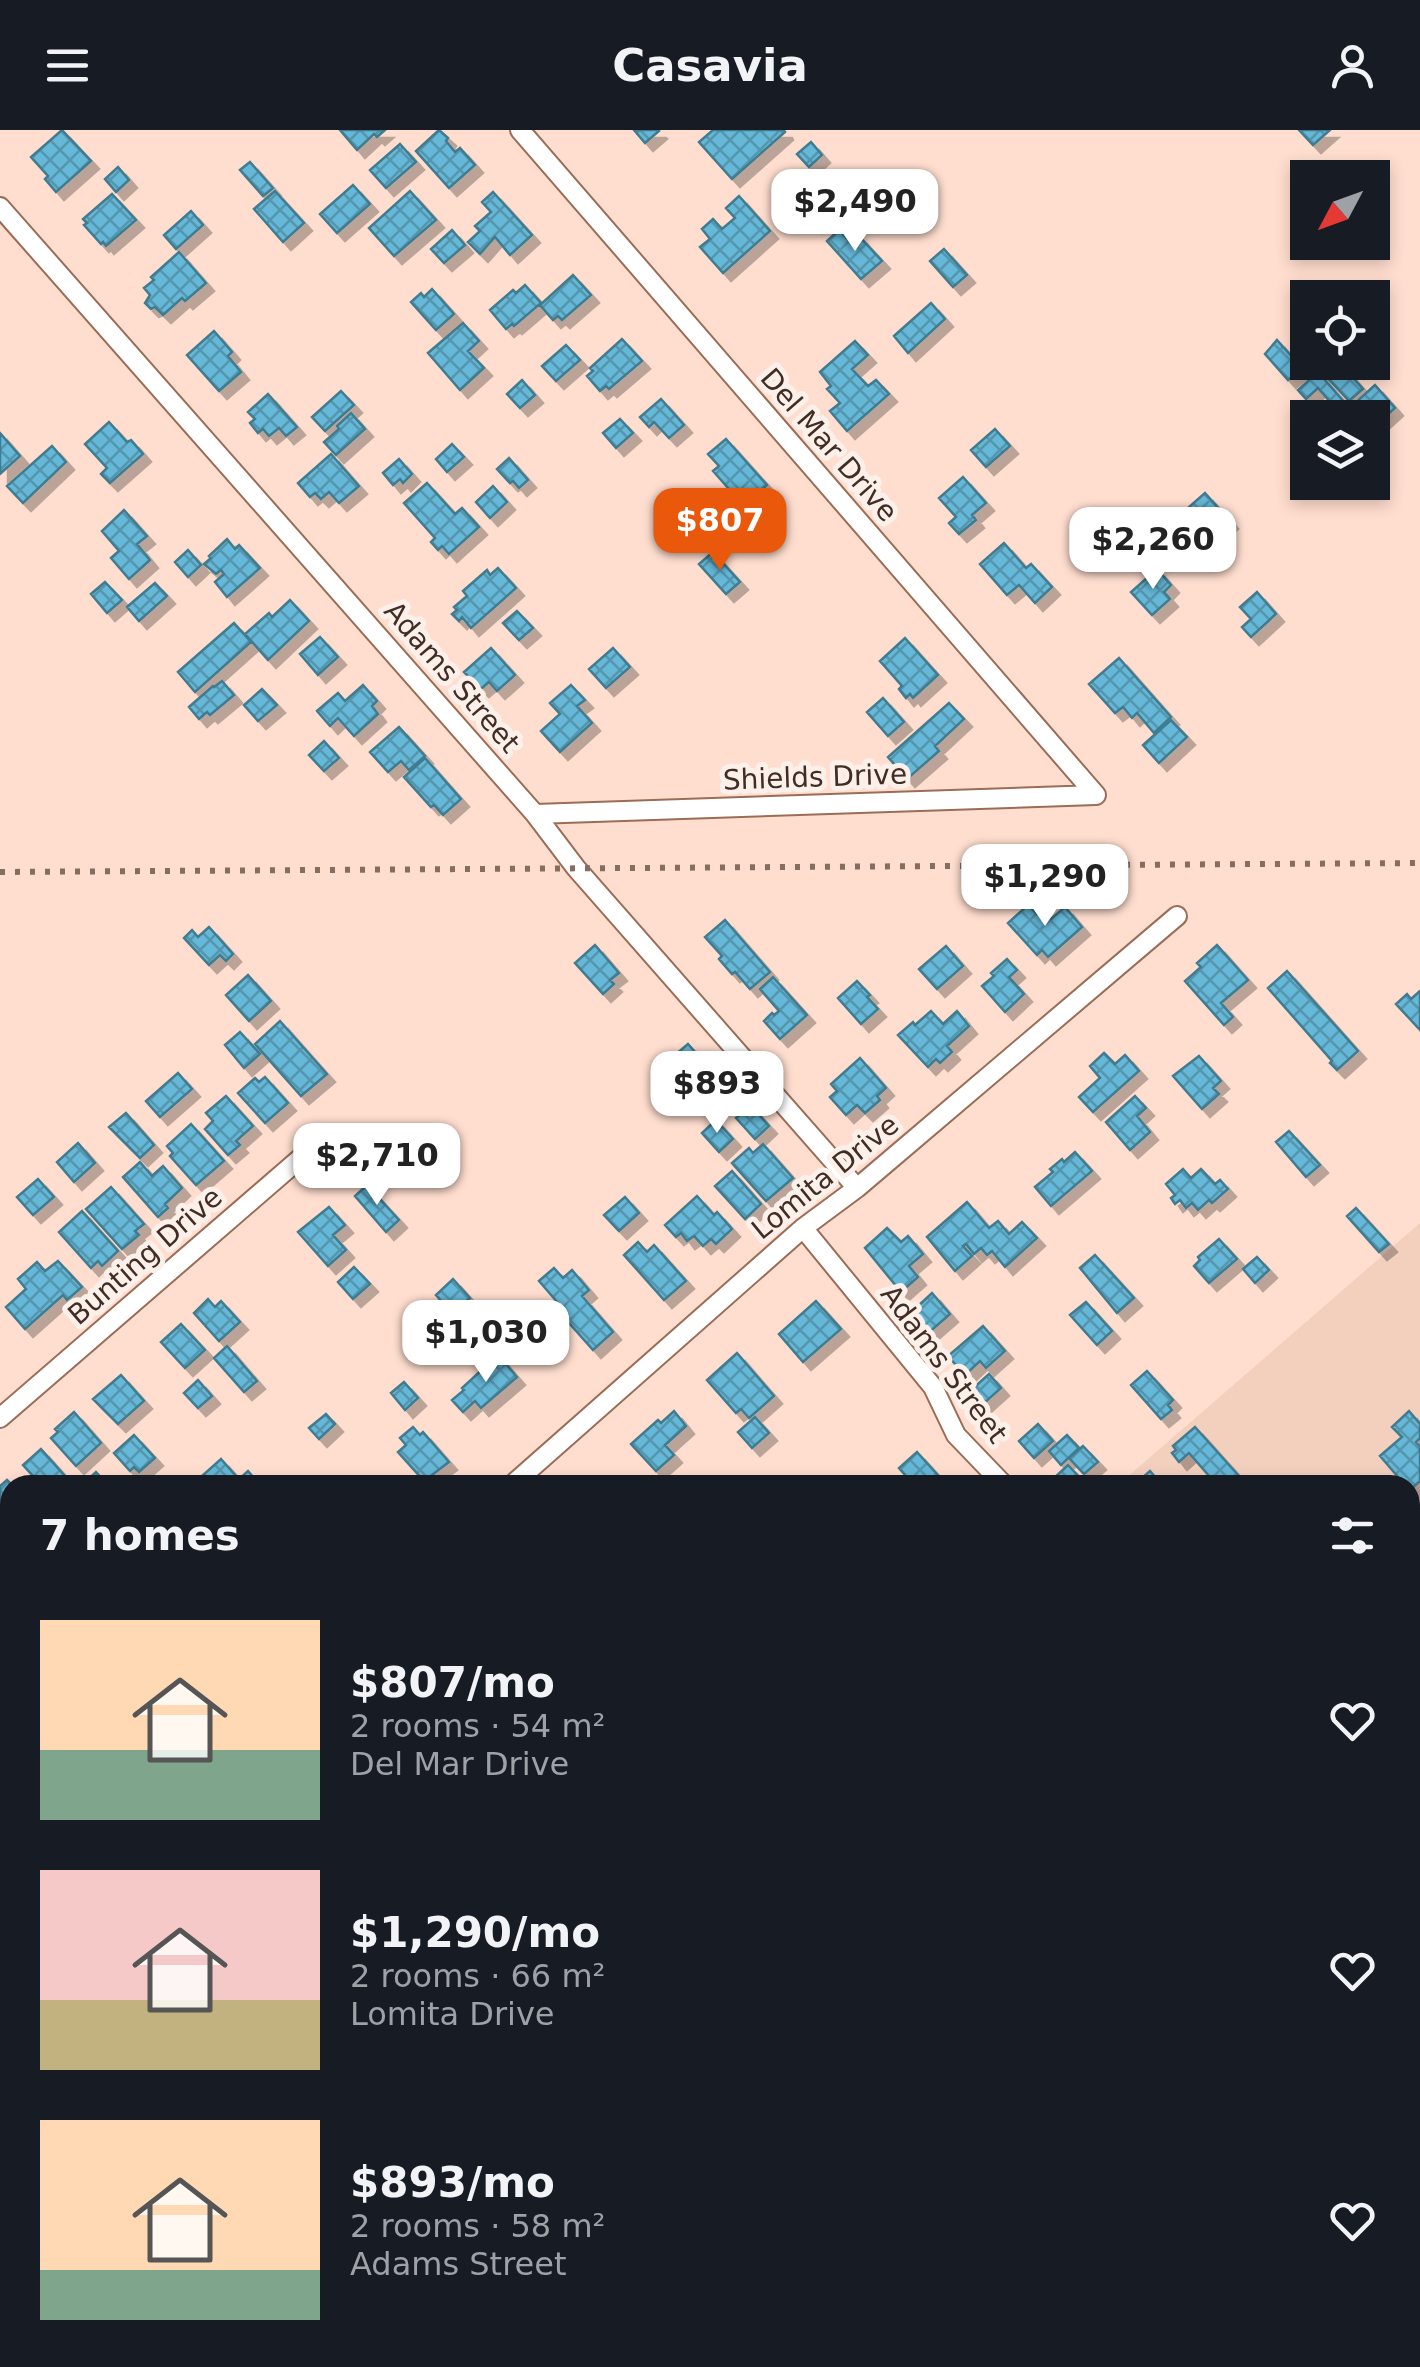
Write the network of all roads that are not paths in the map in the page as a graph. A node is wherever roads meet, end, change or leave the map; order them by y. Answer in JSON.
{"nodes":[{"id":1,"x":520,"y":130,"type":"edge"},
{"id":2,"x":0,"y":207,"type":"edge"},
{"id":3,"x":1096,"y":795,"type":"joint"},
{"id":4,"x":535,"y":814,"type":"junction"},
{"id":5,"x":1177,"y":916,"type":"dead end"},
{"id":6,"x":326,"y":1136,"type":"dead end"},
{"id":7,"x":857,"y":1188,"type":"junction"},
{"id":8,"x":803,"y":1228,"type":"junction"},
{"id":9,"x":0,"y":1418,"type":"edge"},
{"id":10,"x":523,"y":1475,"type":"edge"},
{"id":11,"x":994,"y":1475,"type":"edge"}],
"edges":[{"from":1,"to":3,"type":"street","name":"Del Mar Drive"},
{"from":2,"to":4,"type":"street","name":"Adams Street"},
{"from":3,"to":4,"type":"street","name":"Shields Drive"},
{"from":4,"to":7,"type":"street","name":"Adams Street"},
{"from":5,"to":7,"type":"street","name":"Lomita Drive"},
{"from":6,"to":9,"type":"street","name":"Bunting Drive"},
{"from":7,"to":8,"type":"street","name":"Lomita Drive"},
{"from":8,"to":10,"type":"street","name":"Lomita Drive"},
{"from":8,"to":11,"type":"street","name":"Adams Street"}]}
